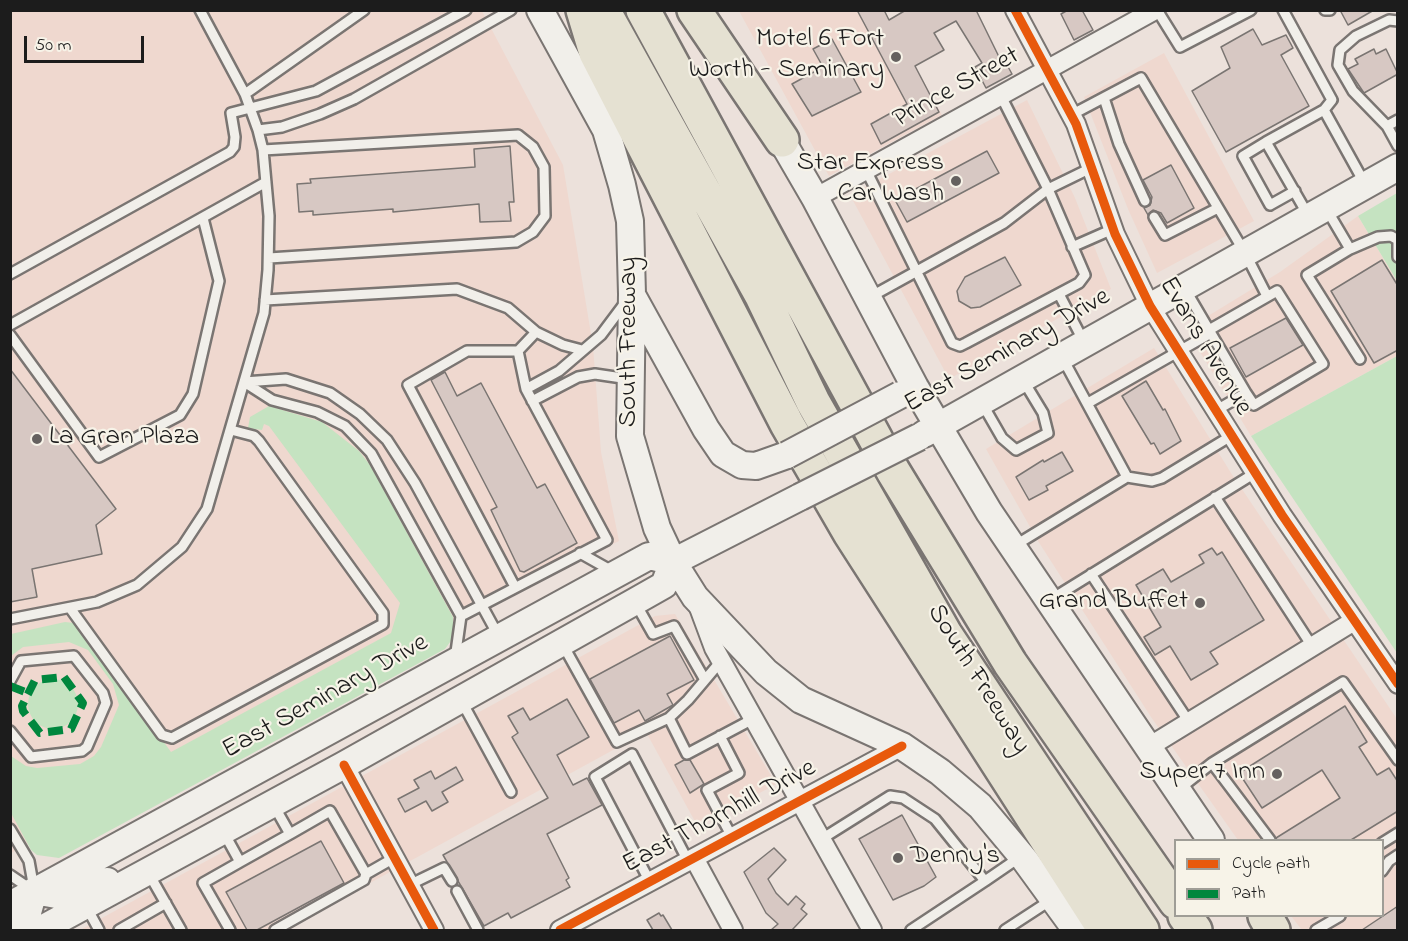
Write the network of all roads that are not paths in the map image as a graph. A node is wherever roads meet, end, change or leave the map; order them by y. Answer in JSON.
{"nodes":[{"id":1,"x":200,"y":10,"type":"edge"},
{"id":2,"x":364,"y":10,"type":"edge"},
{"id":3,"x":466,"y":10,"type":"edge"},
{"id":4,"x":511,"y":10,"type":"edge"},
{"id":5,"x":540,"y":10,"type":"edge"},
{"id":6,"x":583,"y":10,"type":"edge"},
{"id":7,"x":603,"y":10,"type":"edge"},
{"id":8,"x":643,"y":10,"type":"edge"},
{"id":9,"x":694,"y":10,"type":"edge"},
{"id":10,"x":709,"y":10,"type":"edge"},
{"id":11,"x":1015,"y":10,"type":"edge"},
{"id":12,"x":1156,"y":10,"type":"edge"},
{"id":13,"x":1251,"y":10,"type":"edge"},
{"id":14,"x":1283,"y":10,"type":"edge"},
{"id":15,"x":1398,"y":21,"type":"edge"},
{"id":16,"x":1048,"y":70,"type":"junction"},
{"id":17,"x":245,"y":94,"type":"junction"},
{"id":18,"x":1001,"y":96,"type":"junction"},
{"id":19,"x":1104,"y":98,"type":"junction"},
{"id":20,"x":251,"y":109,"type":"junction"},
{"id":21,"x":1324,"y":110,"type":"junction"},
{"id":22,"x":1071,"y":116,"type":"junction"},
{"id":23,"x":1398,"y":120,"type":"edge"},
{"id":24,"x":1388,"y":126,"type":"junction"},
{"id":25,"x":258,"y":130,"type":"junction"},
{"id":26,"x":782,"y":140,"type":"junction"},
{"id":27,"x":1266,"y":142,"type":"junction"},
{"id":28,"x":1398,"y":146,"type":"edge"},
{"id":29,"x":263,"y":150,"type":"junction"},
{"id":30,"x":1398,"y":167,"type":"edge"},
{"id":31,"x":1091,"y":168,"type":"junction"},
{"id":32,"x":866,"y":170,"type":"junction"},
{"id":33,"x":266,"y":182,"type":"junction"},
{"id":34,"x":1365,"y":184,"type":"junction"},
{"id":35,"x":1048,"y":189,"type":"junction"},
{"id":36,"x":1295,"y":191,"type":"junction"},
{"id":37,"x":815,"y":198,"type":"junction"},
{"id":38,"x":1145,"y":201,"type":"dead end"},
{"id":39,"x":1218,"y":208,"type":"junction"},
{"id":40,"x":1317,"y":212,"type":"junction"},
{"id":41,"x":1154,"y":217,"type":"dead end"},
{"id":42,"x":203,"y":218,"type":"junction"},
{"id":43,"x":1113,"y":229,"type":"junction"},
{"id":44,"x":1398,"y":240,"type":"edge"},
{"id":45,"x":1072,"y":247,"type":"junction"},
{"id":46,"x":1350,"y":249,"type":"junction"},
{"id":47,"x":1245,"y":253,"type":"junction"},
{"id":48,"x":1398,"y":257,"type":"edge"},
{"id":49,"x":268,"y":258,"type":"junction"},
{"id":50,"x":917,"y":271,"type":"junction"},
{"id":51,"x":10,"y":274,"type":"edge"},
{"id":52,"x":1184,"y":287,"type":"junction"},
{"id":53,"x":632,"y":294,"type":"junction"},
{"id":54,"x":1059,"y":294,"type":"junction"},
{"id":55,"x":1267,"y":296,"type":"junction"},
{"id":56,"x":868,"y":298,"type":"junction"},
{"id":57,"x":265,"y":300,"type":"junction"},
{"id":58,"x":1150,"y":306,"type":"junction"},
{"id":59,"x":10,"y":325,"type":"edge"},
{"id":60,"x":536,"y":332,"type":"junction"},
{"id":61,"x":1210,"y":332,"type":"junction"},
{"id":62,"x":10,"y":335,"type":"edge"},
{"id":63,"x":1085,"y":343,"type":"junction"},
{"id":64,"x":582,"y":350,"type":"junction"},
{"id":65,"x":518,"y":351,"type":"junction"},
{"id":66,"x":1178,"y":352,"type":"junction"},
{"id":67,"x":1062,"y":357,"type":"junction"},
{"id":68,"x":1360,"y":359,"type":"dead end"},
{"id":69,"x":631,"y":379,"type":"junction"},
{"id":70,"x":1023,"y":379,"type":"junction"},
{"id":71,"x":244,"y":382,"type":"junction"},
{"id":72,"x":526,"y":389,"type":"junction"},
{"id":73,"x":908,"y":391,"type":"junction"},
{"id":74,"x":1246,"y":393,"type":"junction"},
{"id":75,"x":532,"y":401,"type":"junction"},
{"id":76,"x":981,"y":402,"type":"junction"},
{"id":77,"x":1088,"y":403,"type":"junction"},
{"id":78,"x":1215,"y":411,"type":"junction"},
{"id":79,"x":231,"y":430,"type":"junction"},
{"id":80,"x":929,"y":432,"type":"junction"},
{"id":81,"x":1231,"y":436,"type":"junction"},
{"id":82,"x":1255,"y":473,"type":"junction"},
{"id":83,"x":1127,"y":477,"type":"junction"},
{"id":84,"x":1215,"y":497,"type":"junction"},
{"id":85,"x":1012,"y":547,"type":"junction"},
{"id":86,"x":580,"y":553,"type":"junction"},
{"id":87,"x":673,"y":562,"type":"junction"},
{"id":88,"x":616,"y":573,"type":"junction"},
{"id":89,"x":1091,"y":574,"type":"junction"},
{"id":90,"x":515,"y":587,"type":"junction"},
{"id":91,"x":695,"y":597,"type":"junction"},
{"id":92,"x":634,"y":602,"type":"junction"},
{"id":93,"x":1048,"y":602,"type":"junction"},
{"id":94,"x":482,"y":604,"type":"junction"},
{"id":95,"x":70,"y":608,"type":"junction"},
{"id":96,"x":461,"y":616,"type":"junction"},
{"id":97,"x":10,"y":619,"type":"edge"},
{"id":98,"x":1354,"y":621,"type":"junction"},
{"id":99,"x":490,"y":642,"type":"junction"},
{"id":100,"x":562,"y":643,"type":"junction"},
{"id":101,"x":1312,"y":646,"type":"junction"},
{"id":102,"x":721,"y":661,"type":"junction"},
{"id":103,"x":455,"y":662,"type":"junction"},
{"id":104,"x":705,"y":680,"type":"junction"},
{"id":105,"x":10,"y":681,"type":"edge"},
{"id":106,"x":1398,"y":684,"type":"edge"},
{"id":107,"x":461,"y":700,"type":"junction"},
{"id":108,"x":669,"y":718,"type":"junction"},
{"id":109,"x":753,"y":719,"type":"junction"},
{"id":110,"x":1189,"y":722,"type":"junction"},
{"id":111,"x":11,"y":732,"type":"edge"},
{"id":112,"x":720,"y":736,"type":"junction"},
{"id":113,"x":393,"y":738,"type":"junction"},
{"id":114,"x":902,"y":746,"type":"junction"},
{"id":115,"x":1147,"y":748,"type":"junction"},
{"id":116,"x":1398,"y":760,"type":"edge"},
{"id":117,"x":1212,"y":763,"type":"junction"},
{"id":118,"x":344,"y":765,"type":"junction"},
{"id":119,"x":511,"y":792,"type":"dead end"},
{"id":120,"x":1176,"y":792,"type":"junction"},
{"id":121,"x":798,"y":801,"type":"junction"},
{"id":122,"x":273,"y":804,"type":"junction"},
{"id":123,"x":10,"y":829,"type":"edge"},
{"id":124,"x":222,"y":831,"type":"junction"},
{"id":125,"x":1398,"y":833,"type":"edge"},
{"id":126,"x":290,"y":834,"type":"junction"},
{"id":127,"x":732,"y":837,"type":"junction"},
{"id":128,"x":1210,"y":839,"type":"edge"},
{"id":129,"x":1269,"y":839,"type":"edge"},
{"id":130,"x":820,"y":840,"type":"junction"},
{"id":131,"x":1384,"y":842,"type":"edge"},
{"id":132,"x":1398,"y":855,"type":"edge"},
{"id":133,"x":1022,"y":856,"type":"junction"},
{"id":134,"x":394,"y":858,"type":"junction"},
{"id":135,"x":691,"y":859,"type":"junction"},
{"id":136,"x":240,"y":862,"type":"junction"},
{"id":137,"x":158,"y":866,"type":"junction"},
{"id":138,"x":1384,"y":869,"type":"edge"},
{"id":139,"x":366,"y":874,"type":"junction"},
{"id":140,"x":10,"y":875,"type":"edge"},
{"id":141,"x":452,"y":881,"type":"dead end"},
{"id":142,"x":985,"y":881,"type":"junction"},
{"id":143,"x":650,"y":882,"type":"junction"},
{"id":144,"x":409,"y":885,"type":"junction"},
{"id":145,"x":34,"y":891,"type":"junction"},
{"id":146,"x":457,"y":891,"type":"dead end"},
{"id":147,"x":1053,"y":899,"type":"junction"},
{"id":148,"x":1174,"y":899,"type":"edge"},
{"id":149,"x":166,"y":903,"type":"junction"},
{"id":150,"x":10,"y":905,"type":"edge"},
{"id":151,"x":86,"y":906,"type":"junction"},
{"id":152,"x":1186,"y":917,"type":"edge"},
{"id":153,"x":1266,"y":917,"type":"edge"},
{"id":154,"x":1337,"y":917,"type":"edge"},
{"id":155,"x":11,"y":930,"type":"edge"},
{"id":156,"x":40,"y":930,"type":"edge"},
{"id":157,"x":99,"y":930,"type":"edge"},
{"id":158,"x":119,"y":930,"type":"edge"},
{"id":159,"x":181,"y":930,"type":"edge"},
{"id":160,"x":230,"y":930,"type":"edge"},
{"id":161,"x":275,"y":930,"type":"edge"},
{"id":162,"x":434,"y":930,"type":"edge"},
{"id":163,"x":478,"y":930,"type":"edge"},
{"id":164,"x":560,"y":930,"type":"edge"},
{"id":165,"x":733,"y":930,"type":"edge"},
{"id":166,"x":872,"y":930,"type":"edge"},
{"id":167,"x":911,"y":930,"type":"edge"},
{"id":168,"x":1005,"y":930,"type":"edge"},
{"id":169,"x":1076,"y":930,"type":"edge"},
{"id":170,"x":1105,"y":930,"type":"edge"},
{"id":171,"x":1142,"y":930,"type":"edge"},
{"id":172,"x":1195,"y":930,"type":"edge"},
{"id":173,"x":1274,"y":930,"type":"edge"},
{"id":174,"x":1316,"y":930,"type":"edge"}],
"edges":[{"from":1,"to":17,"type":"lane"},
{"from":2,"to":17,"type":"lane"},
{"from":3,"to":20,"type":"lane"},
{"from":4,"to":25,"type":"lane"},
{"from":5,"to":53,"type":"main road","name":"South Freeway"},
{"from":6,"to":170,"type":"highway"},
{"from":7,"to":171,"type":"highway","name":"South Freeway"},
{"from":8,"to":148,"type":"highway","name":"South Freeway"},
{"from":9,"to":26,"type":"highway"},
{"from":10,"to":26,"type":"main road"},
{"from":11,"to":16,"type":"street","name":"Evans Avenue"},
{"from":12,"to":13,"type":"lane"},
{"from":12,"to":16,"type":"street","name":"Prince Street"},
{"from":14,"to":21,"type":"lane"},
{"from":15,"to":24,"type":"lane"},
{"from":16,"to":18,"type":"street","name":"Prince Street"},
{"from":16,"to":22,"type":"street","name":"Evans Avenue"},
{"from":17,"to":20,"type":"lane"},
{"from":18,"to":32,"type":"street","name":"Prince Street"},
{"from":18,"to":35,"type":"lane"},
{"from":19,"to":22,"type":"lane"},
{"from":19,"to":38,"type":"lane"},
{"from":19,"to":39,"type":"lane"},
{"from":20,"to":25,"type":"lane"},
{"from":20,"to":51,"type":"lane"},
{"from":21,"to":27,"type":"lane"},
{"from":21,"to":34,"type":"lane"},
{"from":22,"to":31,"type":"street","name":"Evans Avenue"},
{"from":23,"to":24,"type":"lane"},
{"from":24,"to":28,"type":"lane"},
{"from":25,"to":29,"type":"lane"},
{"from":26,"to":37,"type":"main road"},
{"from":27,"to":36,"type":"lane"},
{"from":27,"to":36,"type":"lane"},
{"from":29,"to":33,"type":"lane"},
{"from":29,"to":49,"type":"lane"},
{"from":30,"to":34,"type":"main road","name":"East Seminary Drive"},
{"from":31,"to":35,"type":"lane"},
{"from":31,"to":43,"type":"street","name":"Evans Avenue"},
{"from":32,"to":37,"type":"street","name":"Prince Street"},
{"from":32,"to":50,"type":"lane"},
{"from":33,"to":42,"type":"lane"},
{"from":33,"to":49,"type":"lane"},
{"from":34,"to":40,"type":"main road","name":"East Seminary Drive"},
{"from":35,"to":45,"type":"lane"},
{"from":35,"to":50,"type":"lane"},
{"from":36,"to":40,"type":"lane"},
{"from":37,"to":56,"type":"main road"},
{"from":39,"to":41,"type":"lane"},
{"from":39,"to":47,"type":"lane"},
{"from":40,"to":46,"type":"lane"},
{"from":40,"to":47,"type":"main road","name":"East Seminary Drive"},
{"from":42,"to":59,"type":"lane"},
{"from":42,"to":62,"type":"lane"},
{"from":43,"to":45,"type":"lane"},
{"from":43,"to":58,"type":"street","name":"Evans Avenue"},
{"from":44,"to":46,"type":"lane"},
{"from":44,"to":48,"type":"lane"},
{"from":45,"to":54,"type":"lane"},
{"from":46,"to":68,"type":"lane"},
{"from":47,"to":52,"type":"main road","name":"East Seminary Drive"},
{"from":47,"to":55,"type":"lane"},
{"from":49,"to":57,"type":"lane"},
{"from":50,"to":54,"type":"lane"},
{"from":50,"to":56,"type":"lane"},
{"from":52,"to":58,"type":"main road","name":"East Seminary Drive"},
{"from":52,"to":61,"type":"lane"},
{"from":53,"to":64,"type":"lane"},
{"from":53,"to":69,"type":"main road","name":"South Freeway"},
{"from":53,"to":73,"type":"main road","bridge":true},
{"from":54,"to":63,"type":"lane"},
{"from":55,"to":61,"type":"lane"},
{"from":55,"to":74,"type":"lane"},
{"from":56,"to":73,"type":"main road"},
{"from":57,"to":60,"type":"lane"},
{"from":57,"to":71,"type":"lane"},
{"from":58,"to":63,"type":"main road","name":"East Seminary Drive"},
{"from":58,"to":66,"type":"street","name":"Evans Avenue"},
{"from":60,"to":64,"type":"lane"},
{"from":60,"to":65,"type":"lane"},
{"from":61,"to":66,"type":"lane"},
{"from":61,"to":74,"type":"lane"},
{"from":63,"to":67,"type":"main road","name":"East Seminary Drive"},
{"from":64,"to":72,"type":"lane"},
{"from":65,"to":72,"type":"lane"},
{"from":65,"to":90,"type":"lane"},
{"from":66,"to":77,"type":"lane"},
{"from":66,"to":78,"type":"street","name":"Evans Avenue"},
{"from":67,"to":70,"type":"main road","name":"East Seminary Drive"},
{"from":67,"to":77,"type":"lane"},
{"from":69,"to":75,"type":"lane"},
{"from":69,"to":87,"type":"main road","name":"South Freeway"},
{"from":70,"to":76,"type":"main road","name":"East Seminary Drive"},
{"from":70,"to":76,"type":"lane"},
{"from":71,"to":79,"type":"lane"},
{"from":71,"to":94,"type":"lane"},
{"from":71,"to":96,"type":"lane"},
{"from":72,"to":75,"type":"lane"},
{"from":73,"to":80,"type":"main road"},
{"from":74,"to":78,"type":"lane"},
{"from":75,"to":86,"type":"lane"},
{"from":76,"to":80,"type":"main road","name":"East Seminary Drive"},
{"from":77,"to":83,"type":"lane"},
{"from":78,"to":81,"type":"street","name":"Evans Avenue"},
{"from":79,"to":95,"type":"lane"},
{"from":79,"to":95,"type":"lane"},
{"from":80,"to":85,"type":"main road"},
{"from":80,"to":87,"type":"main road","name":"East Seminary Drive","bridge":true},
{"from":81,"to":82,"type":"street","name":"Evans Avenue"},
{"from":81,"to":83,"type":"lane"},
{"from":82,"to":84,"type":"lane"},
{"from":82,"to":98,"type":"street","name":"Evans Avenue"},
{"from":83,"to":85,"type":"lane"},
{"from":84,"to":89,"type":"lane"},
{"from":84,"to":101,"type":"lane"},
{"from":85,"to":93,"type":"main road"},
{"from":86,"to":88,"type":"lane"},
{"from":86,"to":90,"type":"lane"},
{"from":87,"to":88,"type":"main road","name":"East Seminary Drive"},
{"from":87,"to":91,"type":"main road","name":"South Freeway"},
{"from":87,"to":92,"type":"main road"},
{"from":88,"to":99,"type":"main road","name":"East Seminary Drive"},
{"from":89,"to":93,"type":"lane"},
{"from":89,"to":110,"type":"lane"},
{"from":90,"to":94,"type":"lane"},
{"from":91,"to":102,"type":"street"},
{"from":91,"to":114,"type":"main road","name":"South Freeway"},
{"from":92,"to":100,"type":"main road"},
{"from":92,"to":104,"type":"lane"},
{"from":93,"to":115,"type":"main road"},
{"from":94,"to":96,"type":"lane"},
{"from":94,"to":99,"type":"lane"},
{"from":95,"to":97,"type":"lane"},
{"from":96,"to":103,"type":"lane"},
{"from":98,"to":101,"type":"street"},
{"from":98,"to":106,"type":"street","name":"Evans Avenue"},
{"from":99,"to":103,"type":"main road","name":"East Seminary Drive"},
{"from":99,"to":113,"type":"main road"},
{"from":100,"to":107,"type":"main road"},
{"from":100,"to":108,"type":"lane"},
{"from":101,"to":110,"type":"street"},
{"from":102,"to":104,"type":"lane"},
{"from":102,"to":109,"type":"street"},
{"from":103,"to":145,"type":"main road","name":"East Seminary Drive"},
{"from":104,"to":108,"type":"lane"},
{"from":105,"to":111,"type":"lane"},
{"from":107,"to":113,"type":"main road"},
{"from":107,"to":119,"type":"lane"},
{"from":108,"to":112,"type":"lane"},
{"from":109,"to":112,"type":"lane"},
{"from":109,"to":121,"type":"street"},
{"from":110,"to":115,"type":"street"},
{"from":112,"to":127,"type":"lane"},
{"from":113,"to":118,"type":"main road"},
{"from":114,"to":121,"type":"street","name":"East Thornhill Drive"},
{"from":114,"to":133,"type":"main road","name":"South Freeway"},
{"from":115,"to":120,"type":"main road"},
{"from":116,"to":117,"type":"lane"},
{"from":117,"to":120,"type":"lane"},
{"from":117,"to":129,"type":"lane"},
{"from":118,"to":122,"type":"main road"},
{"from":118,"to":134,"type":"street"},
{"from":120,"to":128,"type":"main road"},
{"from":121,"to":127,"type":"street","name":"East Thornhill Drive"},
{"from":121,"to":130,"type":"street"},
{"from":122,"to":124,"type":"main road"},
{"from":122,"to":126,"type":"lane"},
{"from":123,"to":145,"type":"lane"},
{"from":124,"to":136,"type":"lane"},
{"from":124,"to":137,"type":"main road"},
{"from":125,"to":131,"type":"lane"},
{"from":126,"to":136,"type":"lane"},
{"from":126,"to":139,"type":"lane"},
{"from":127,"to":135,"type":"street","name":"East Thornhill Drive"},
{"from":130,"to":142,"type":"lane"},
{"from":130,"to":166,"type":"street"},
{"from":132,"to":138,"type":"lane"},
{"from":133,"to":142,"type":"lane"},
{"from":133,"to":147,"type":"main road","name":"South Freeway"},
{"from":134,"to":139,"type":"lane"},
{"from":134,"to":144,"type":"street"},
{"from":135,"to":143,"type":"street","name":"East Thornhill Drive"},
{"from":135,"to":143,"type":"lane"},
{"from":135,"to":165,"type":"street"},
{"from":136,"to":160,"type":"lane"},
{"from":137,"to":145,"type":"main road"},
{"from":137,"to":149,"type":"lane"},
{"from":137,"to":151,"type":"main road"},
{"from":139,"to":161,"type":"lane"},
{"from":140,"to":145,"type":"lane"},
{"from":141,"to":144,"type":"lane"},
{"from":142,"to":167,"type":"lane"},
{"from":143,"to":164,"type":"street","name":"East Thornhill Drive"},
{"from":144,"to":162,"type":"street"},
{"from":145,"to":150,"type":"main road","name":"East Seminary Drive"},
{"from":145,"to":155,"type":"main road"},
{"from":146,"to":163,"type":"lane"},
{"from":147,"to":168,"type":"lane"},
{"from":147,"to":169,"type":"main road","name":"South Freeway"},
{"from":149,"to":158,"type":"lane"},
{"from":149,"to":159,"type":"lane"},
{"from":151,"to":156,"type":"main road"},
{"from":151,"to":157,"type":"lane"},
{"from":152,"to":172,"type":"highway"},
{"from":153,"to":173,"type":"highway"},
{"from":154,"to":174,"type":"lane"}]}
